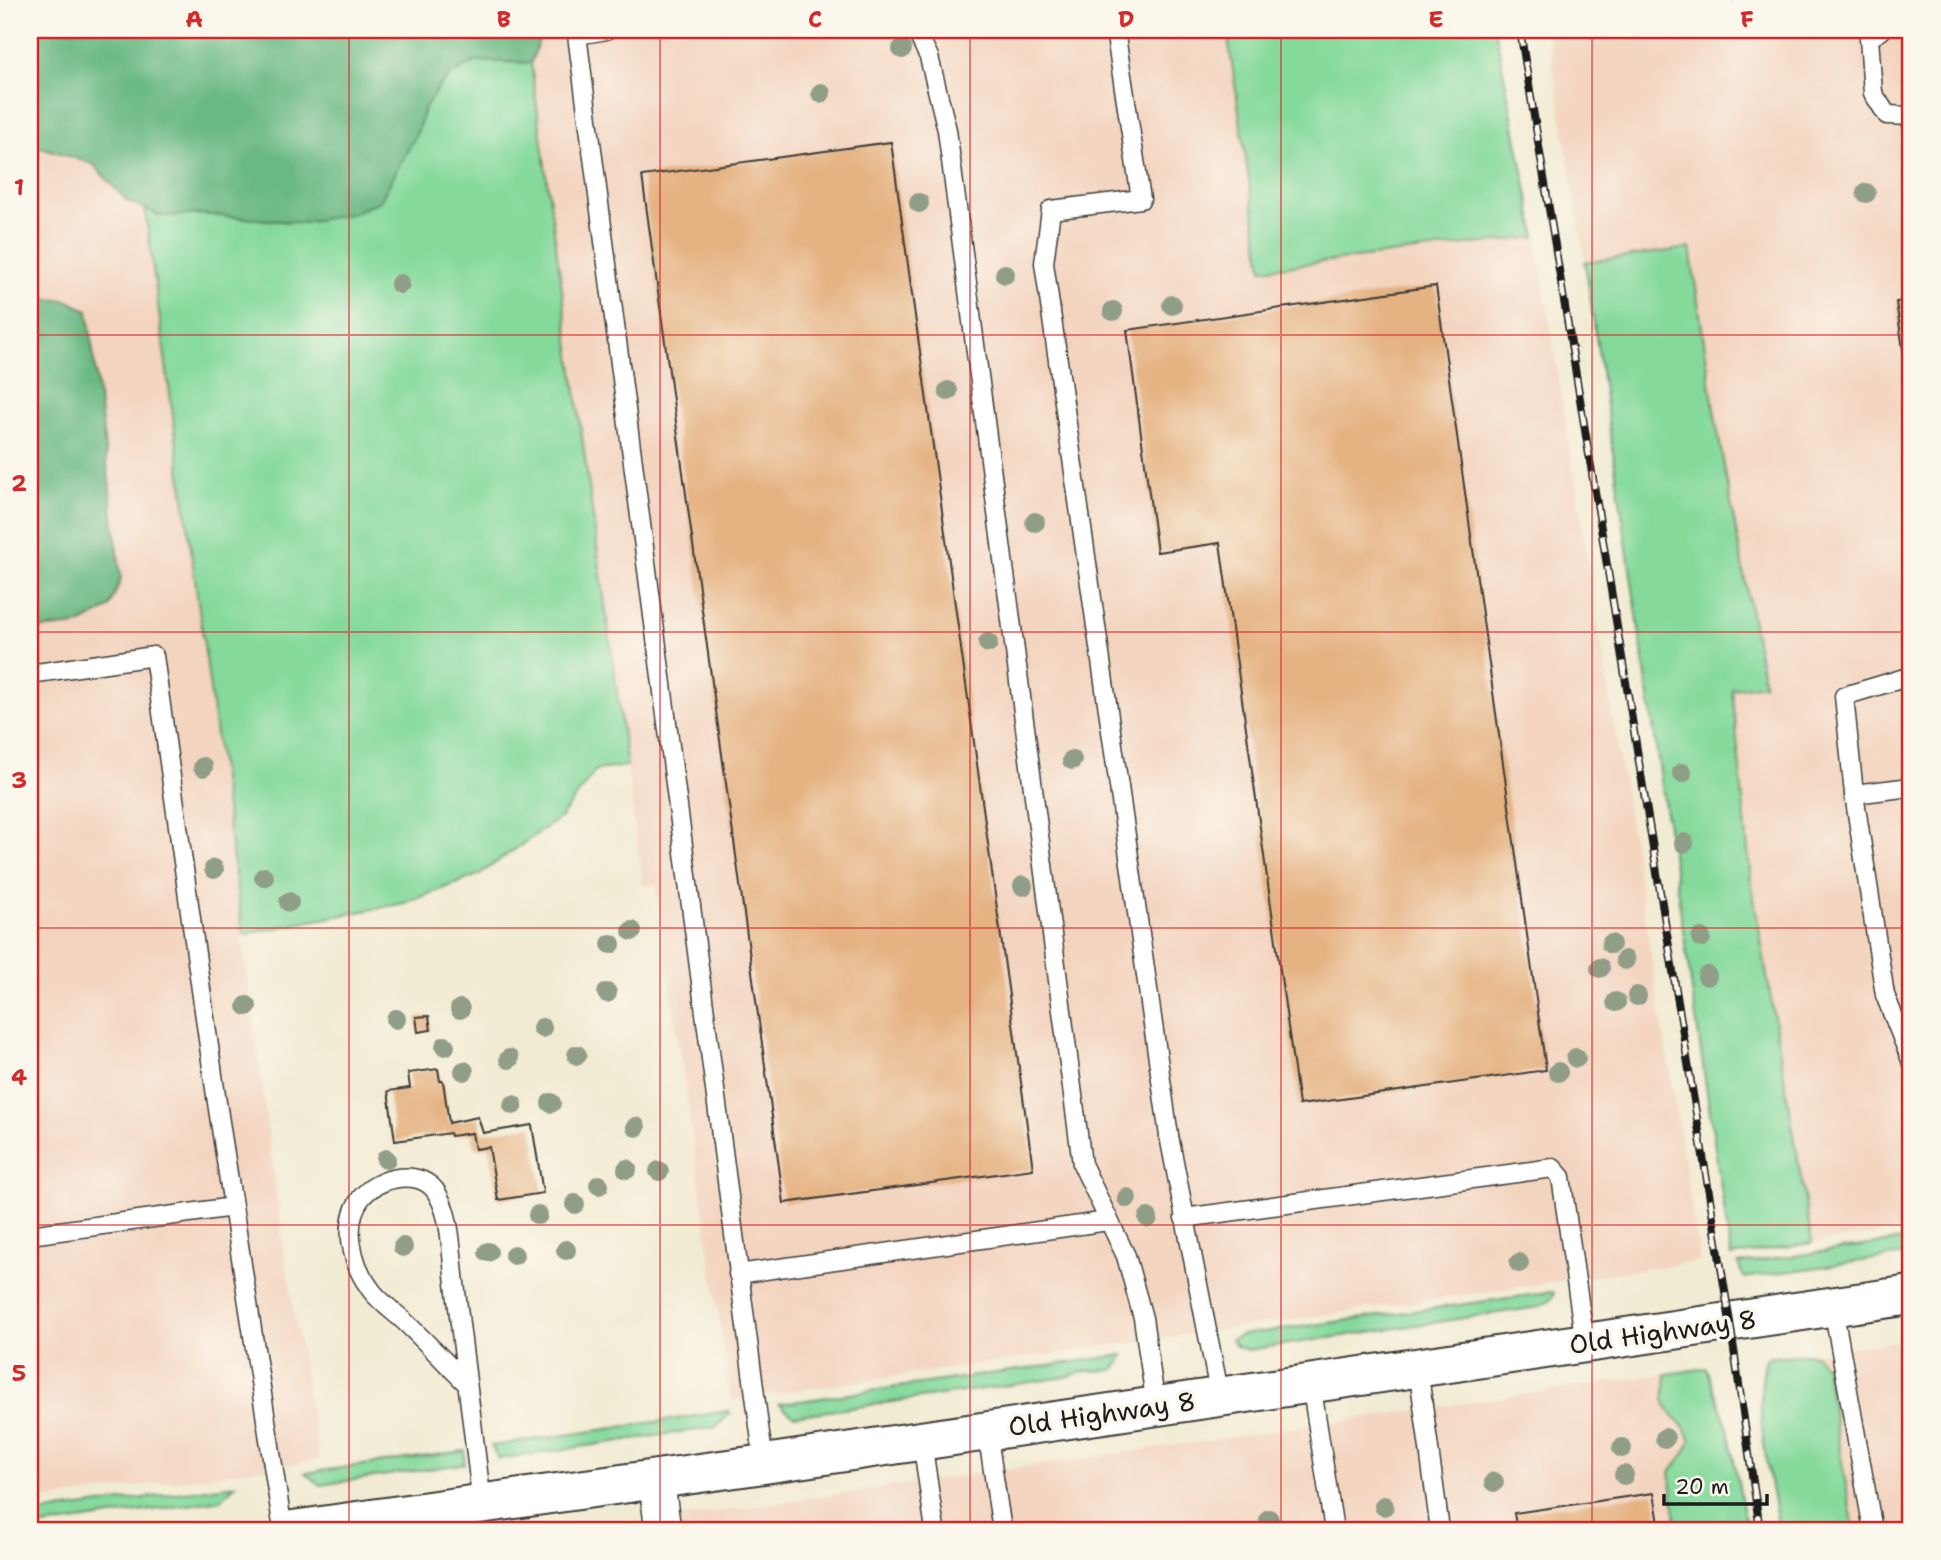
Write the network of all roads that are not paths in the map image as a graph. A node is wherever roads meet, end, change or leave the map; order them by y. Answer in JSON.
{"nodes":[{"id":1,"x":607,"y":30,"type":"edge"},
{"id":2,"x":916,"y":30,"type":"edge"},
{"id":3,"x":1115,"y":30,"type":"edge"},
{"id":4,"x":1882,"y":30,"type":"edge"},
{"id":5,"x":1911,"y":116,"type":"edge"},
{"id":6,"x":30,"y":674,"type":"edge"},
{"id":7,"x":1911,"y":676,"type":"edge"},
{"id":8,"x":1911,"y":787,"type":"edge"},
{"id":9,"x":1854,"y":794,"type":"junction"},
{"id":10,"x":1911,"y":1060,"type":"edge"},
{"id":11,"x":233,"y":1207,"type":"junction"},
{"id":12,"x":1184,"y":1218,"type":"junction"},
{"id":13,"x":1108,"y":1221,"type":"junction"},
{"id":14,"x":30,"y":1236,"type":"edge"},
{"id":15,"x":738,"y":1274,"type":"junction"},
{"id":16,"x":1911,"y":1295,"type":"edge"},
{"id":17,"x":1833,"y":1307,"type":"junction"},
{"id":18,"x":1585,"y":1343,"type":"junction"},
{"id":19,"x":1418,"y":1368,"type":"junction"},
{"id":20,"x":1311,"y":1383,"type":"junction"},
{"id":21,"x":467,"y":1384,"type":"junction"},
{"id":22,"x":1220,"y":1396,"type":"junction"},
{"id":23,"x":1156,"y":1406,"type":"junction"},
{"id":24,"x":987,"y":1431,"type":"junction"},
{"id":25,"x":922,"y":1441,"type":"junction"},
{"id":26,"x":764,"y":1464,"type":"junction"},
{"id":27,"x":656,"y":1478,"type":"junction"},
{"id":28,"x":482,"y":1504,"type":"junction"},
{"id":29,"x":284,"y":1530,"type":"edge"},
{"id":30,"x":293,"y":1530,"type":"edge"},
{"id":31,"x":663,"y":1530,"type":"edge"},
{"id":32,"x":935,"y":1530,"type":"edge"},
{"id":33,"x":1002,"y":1530,"type":"edge"},
{"id":34,"x":1334,"y":1530,"type":"edge"},
{"id":35,"x":1440,"y":1530,"type":"edge"},
{"id":36,"x":1873,"y":1530,"type":"edge"}],
"edges":[{"from":1,"to":15,"type":"lane"},
{"from":2,"to":13,"type":"lane"},
{"from":3,"to":12,"type":"lane"},
{"from":4,"to":5,"type":"lane"},
{"from":6,"to":11,"type":"lane"},
{"from":7,"to":9,"type":"lane"},
{"from":8,"to":9,"type":"lane"},
{"from":9,"to":10,"type":"lane"},
{"from":11,"to":14,"type":"lane"},
{"from":11,"to":29,"type":"lane"},
{"from":12,"to":18,"type":"lane"},
{"from":12,"to":22,"type":"lane"},
{"from":13,"to":15,"type":"lane"},
{"from":13,"to":23,"type":"lane"},
{"from":15,"to":26,"type":"lane"},
{"from":16,"to":17,"type":"street","name":"Old Highway 8"},
{"from":17,"to":18,"type":"street","name":"Old Highway 8"},
{"from":17,"to":36,"type":"lane"},
{"from":18,"to":19,"type":"street","name":"Old Highway 8"},
{"from":19,"to":20,"type":"street","name":"Old Highway 8"},
{"from":19,"to":35,"type":"lane"},
{"from":20,"to":22,"type":"street","name":"Old Highway 8"},
{"from":20,"to":34,"type":"lane"},
{"from":21,"to":21,"type":"lane"},
{"from":21,"to":28,"type":"lane"},
{"from":22,"to":23,"type":"street","name":"Old Highway 8"},
{"from":23,"to":24,"type":"street","name":"Old Highway 8"},
{"from":24,"to":25,"type":"street","name":"Old Highway 8"},
{"from":24,"to":33,"type":"lane"},
{"from":25,"to":26,"type":"street","name":"Old Highway 8"},
{"from":25,"to":32,"type":"lane"},
{"from":26,"to":27,"type":"street","name":"Old Highway 8"},
{"from":27,"to":28,"type":"street","name":"Old Highway 8"},
{"from":27,"to":31,"type":"street"},
{"from":28,"to":30,"type":"street","name":"Old Highway 8"}]}
